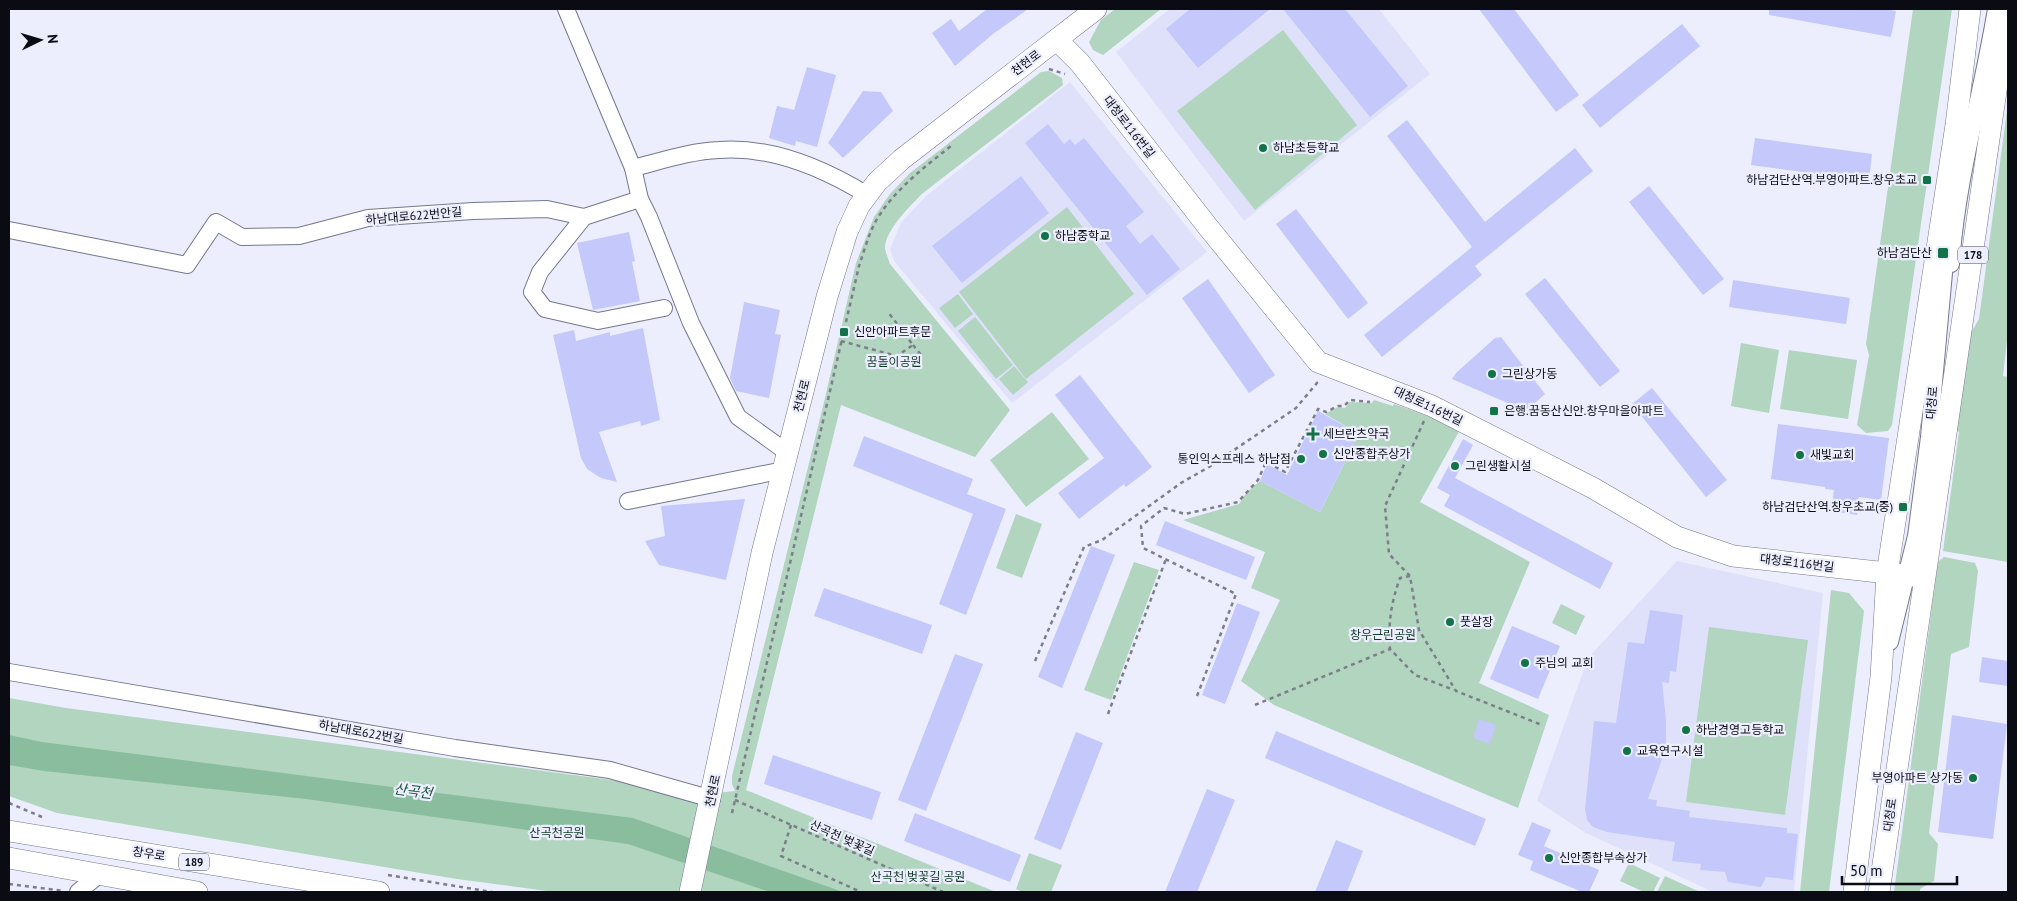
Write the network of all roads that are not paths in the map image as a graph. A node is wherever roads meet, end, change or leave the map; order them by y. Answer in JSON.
{"nodes":[{"id":1,"x":566,"y":9,"type":"edge"},
{"id":2,"x":1096,"y":9,"type":"edge"},
{"id":3,"x":1970,"y":9,"type":"edge"},
{"id":4,"x":1996,"y":9,"type":"edge"},
{"id":5,"x":2008,"y":9,"type":"edge"},
{"id":6,"x":1057,"y":40,"type":"junction"},
{"id":7,"x":1965,"y":65,"type":"junction"},
{"id":8,"x":1998,"y":71,"type":"edge"},
{"id":9,"x":633,"y":168,"type":"junction"},
{"id":10,"x":867,"y":196,"type":"junction"},
{"id":11,"x":640,"y":199,"type":"junction"},
{"id":12,"x":584,"y":217,"type":"junction"},
{"id":13,"x":9,"y":230,"type":"edge"},
{"id":14,"x":664,"y":308,"type":"dead end"},
{"id":15,"x":786,"y":461,"type":"junction"},
{"id":16,"x":628,"y":501,"type":"dead end"},
{"id":17,"x":1905,"y":575,"type":"junction"},
{"id":18,"x":9,"y":672,"type":"edge"},
{"id":19,"x":712,"y":799,"type":"junction"},
{"id":20,"x":9,"y":830,"type":"edge"},
{"id":21,"x":9,"y":858,"type":"edge"},
{"id":22,"x":100,"y":874,"type":"junction"},
{"id":23,"x":78,"y":892,"type":"edge"},
{"id":24,"x":197,"y":892,"type":"edge"},
{"id":25,"x":379,"y":892,"type":"edge"},
{"id":26,"x":690,"y":892,"type":"edge"},
{"id":27,"x":1854,"y":892,"type":"edge"},
{"id":28,"x":1879,"y":892,"type":"edge"}],
"edges":[{"from":1,"to":9,"type":"street"},
{"from":2,"to":6,"type":"main road","name":"천현로"},
{"from":3,"to":7,"type":"main road","name":"대청로","number":"178"},
{"from":4,"to":8,"type":"street","name":"대청로"},
{"from":5,"to":8,"type":"main road","name":"대청로","number":"178"},
{"from":6,"to":10,"type":"main road","name":"천현로"},
{"from":6,"to":17,"type":"main road","name":"대청로116번길"},
{"from":7,"to":8,"type":"street"},
{"from":7,"to":17,"type":"main road","name":"대청로","number":"178"},
{"from":8,"to":17,"type":"main road","name":"대청로","number":"178"},
{"from":9,"to":10,"type":"street"},
{"from":9,"to":11,"type":"street"},
{"from":10,"to":15,"type":"main road","name":"천현로"},
{"from":11,"to":12,"type":"street"},
{"from":11,"to":15,"type":"street"},
{"from":12,"to":13,"type":"street","name":"하남대로622번안길"},
{"from":12,"to":14,"type":"street"},
{"from":15,"to":16,"type":"street"},
{"from":15,"to":19,"type":"main road","name":"천현로"},
{"from":17,"to":27,"type":"main road","name":"대청로","number":"178"},
{"from":17,"to":28,"type":"main road","name":"대청로","number":"178"},
{"from":18,"to":19,"type":"street","name":"하남대로622번길"},
{"from":19,"to":26,"type":"main road","name":"천현로"},
{"from":20,"to":25,"type":"main road","name":"창우로","number":"189"},
{"from":21,"to":22,"type":"main road","number":"189"},
{"from":22,"to":23,"type":"street"},
{"from":22,"to":24,"type":"main road","number":"189"}]}
